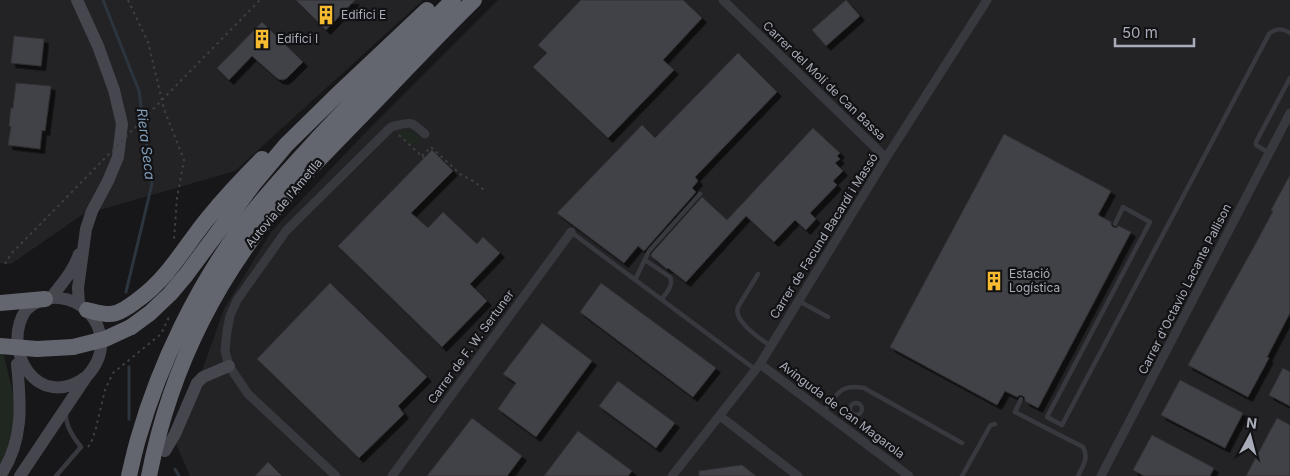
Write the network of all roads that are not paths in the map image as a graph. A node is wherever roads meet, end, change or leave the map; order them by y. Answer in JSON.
{"nodes":[{"id":1,"x":77,"y":0,"type":"edge"},
{"id":2,"x":438,"y":0,"type":"edge"},
{"id":3,"x":453,"y":0,"type":"edge"},
{"id":4,"x":474,"y":0,"type":"edge"},
{"id":5,"x":723,"y":0,"type":"edge"},
{"id":6,"x":987,"y":0,"type":"edge"},
{"id":7,"x":1290,"y":24,"type":"edge"},
{"id":8,"x":1288,"y":32,"type":"edge"},
{"id":9,"x":1290,"y":78,"type":"edge"},
{"id":10,"x":1290,"y":113,"type":"edge"},
{"id":11,"x":311,"y":121,"type":"junction"},
{"id":12,"x":425,"y":134,"type":"dead end"},
{"id":13,"x":1269,"y":153,"type":"junction"},
{"id":14,"x":886,"y":158,"type":"junction"},
{"id":15,"x":700,"y":194,"type":"dead end"},
{"id":16,"x":1115,"y":224,"type":"dead end"},
{"id":17,"x":571,"y":232,"type":"joint"},
{"id":18,"x":84,"y":240,"type":"junction"},
{"id":19,"x":645,"y":260,"type":"junction"},
{"id":20,"x":758,"y":274,"type":"dead end"},
{"id":21,"x":635,"y":280,"type":"junction"},
{"id":22,"x":48,"y":299,"type":"junction"},
{"id":23,"x":662,"y":299,"type":"junction"},
{"id":24,"x":799,"y":301,"type":"junction"},
{"id":25,"x":0,"y":303,"type":"edge"},
{"id":26,"x":83,"y":307,"type":"junction"},
{"id":27,"x":205,"y":313,"type":"junction"},
{"id":28,"x":828,"y":317,"type":"dead end"},
{"id":29,"x":0,"y":346,"type":"edge"},
{"id":30,"x":771,"y":346,"type":"junction"},
{"id":31,"x":16,"y":364,"type":"junction"},
{"id":32,"x":230,"y":366,"type":"junction"},
{"id":33,"x":758,"y":367,"type":"junction"},
{"id":34,"x":87,"y":376,"type":"junction"},
{"id":35,"x":1021,"y":399,"type":"dead end"},
{"id":36,"x":66,"y":408,"type":"junction"},
{"id":37,"x":823,"y":412,"type":"junction"},
{"id":38,"x":720,"y":416,"type":"junction"},
{"id":39,"x":995,"y":424,"type":"dead end"},
{"id":40,"x":962,"y":443,"type":"dead end"},
{"id":41,"x":165,"y":451,"type":"junction"},
{"id":42,"x":0,"y":476,"type":"edge"},
{"id":43,"x":20,"y":476,"type":"edge"},
{"id":44,"x":56,"y":476,"type":"edge"},
{"id":45,"x":129,"y":476,"type":"edge"},
{"id":46,"x":149,"y":476,"type":"edge"},
{"id":47,"x":161,"y":476,"type":"edge"},
{"id":48,"x":336,"y":476,"type":"edge"},
{"id":49,"x":392,"y":476,"type":"edge"},
{"id":50,"x":672,"y":476,"type":"edge"},
{"id":51,"x":798,"y":476,"type":"edge"},
{"id":52,"x":909,"y":476,"type":"edge"},
{"id":53,"x":962,"y":476,"type":"edge"},
{"id":54,"x":1078,"y":476,"type":"edge"},
{"id":55,"x":1101,"y":476,"type":"edge"}],
"edges":[{"from":1,"to":18,"type":"street"},
{"from":2,"to":11,"type":"highway"},
{"from":3,"to":45,"type":"highway","name":"Autovia de l'Ametlla"},
{"from":4,"to":27,"type":"highway","name":"Autovia de l'Ametlla"},
{"from":5,"to":14,"type":"street","name":"Carrer del Molí de Can Bassa"},
{"from":6,"to":14,"type":"street","name":"Carrer de Facund Bacardí i Massó"},
{"from":7,"to":8,"type":"lane"},
{"from":8,"to":16,"type":"lane"},
{"from":9,"to":13,"type":"lane"},
{"from":10,"to":13,"type":"street","name":"Carrer d'Octavio Lacante Pallison"},
{"from":11,"to":26,"type":"highway"},
{"from":11,"to":29,"type":"highway","bridge":true},
{"from":12,"to":32,"type":"street"},
{"from":13,"to":55,"type":"street","name":"Carrer d'Octavio Lacante Pallison"},
{"from":14,"to":24,"type":"street","name":"Carrer de Facund Bacardí i Massó"},
{"from":15,"to":19,"type":"lane"},
{"from":17,"to":21,"type":"lane"},
{"from":17,"to":49,"type":"street","name":"Carrer de F. W. Sertuner"},
{"from":18,"to":22,"type":"street"},
{"from":18,"to":26,"type":"street"},
{"from":19,"to":21,"type":"lane"},
{"from":19,"to":23,"type":"lane"},
{"from":20,"to":30,"type":"lane"},
{"from":21,"to":23,"type":"lane"},
{"from":22,"to":25,"type":"highway"},
{"from":22,"to":26,"type":"street"},
{"from":22,"to":31,"type":"street"},
{"from":23,"to":33,"type":"lane"},
{"from":24,"to":28,"type":"lane"},
{"from":24,"to":30,"type":"street","name":"Carrer de Facund Bacardí i Massó"},
{"from":26,"to":34,"type":"street"},
{"from":27,"to":41,"type":"highway"},
{"from":27,"to":46,"type":"highway","name":"Autovia de l'Ametlla"},
{"from":30,"to":33,"type":"street","name":"Carrer de Facund Bacardí i Massó"},
{"from":31,"to":34,"type":"street"},
{"from":31,"to":42,"type":"street"},
{"from":32,"to":41,"type":"street"},
{"from":32,"to":48,"type":"street"},
{"from":33,"to":37,"type":"street","name":"Avinguda de Can Magarola"},
{"from":33,"to":38,"type":"street","name":"Carrer de Facund Bacardí i Massó"},
{"from":34,"to":36,"type":"street"},
{"from":35,"to":54,"type":"lane"},
{"from":36,"to":43,"type":"street"},
{"from":36,"to":44,"type":"lane"},
{"from":37,"to":40,"type":"lane"},
{"from":37,"to":52,"type":"street","name":"Avinguda de Can Magarola"},
{"from":38,"to":50,"type":"street","name":"Carrer de Facund Bacardí i Massó"},
{"from":38,"to":51,"type":"street"},
{"from":39,"to":53,"type":"lane"},
{"from":41,"to":47,"type":"highway"}]}
